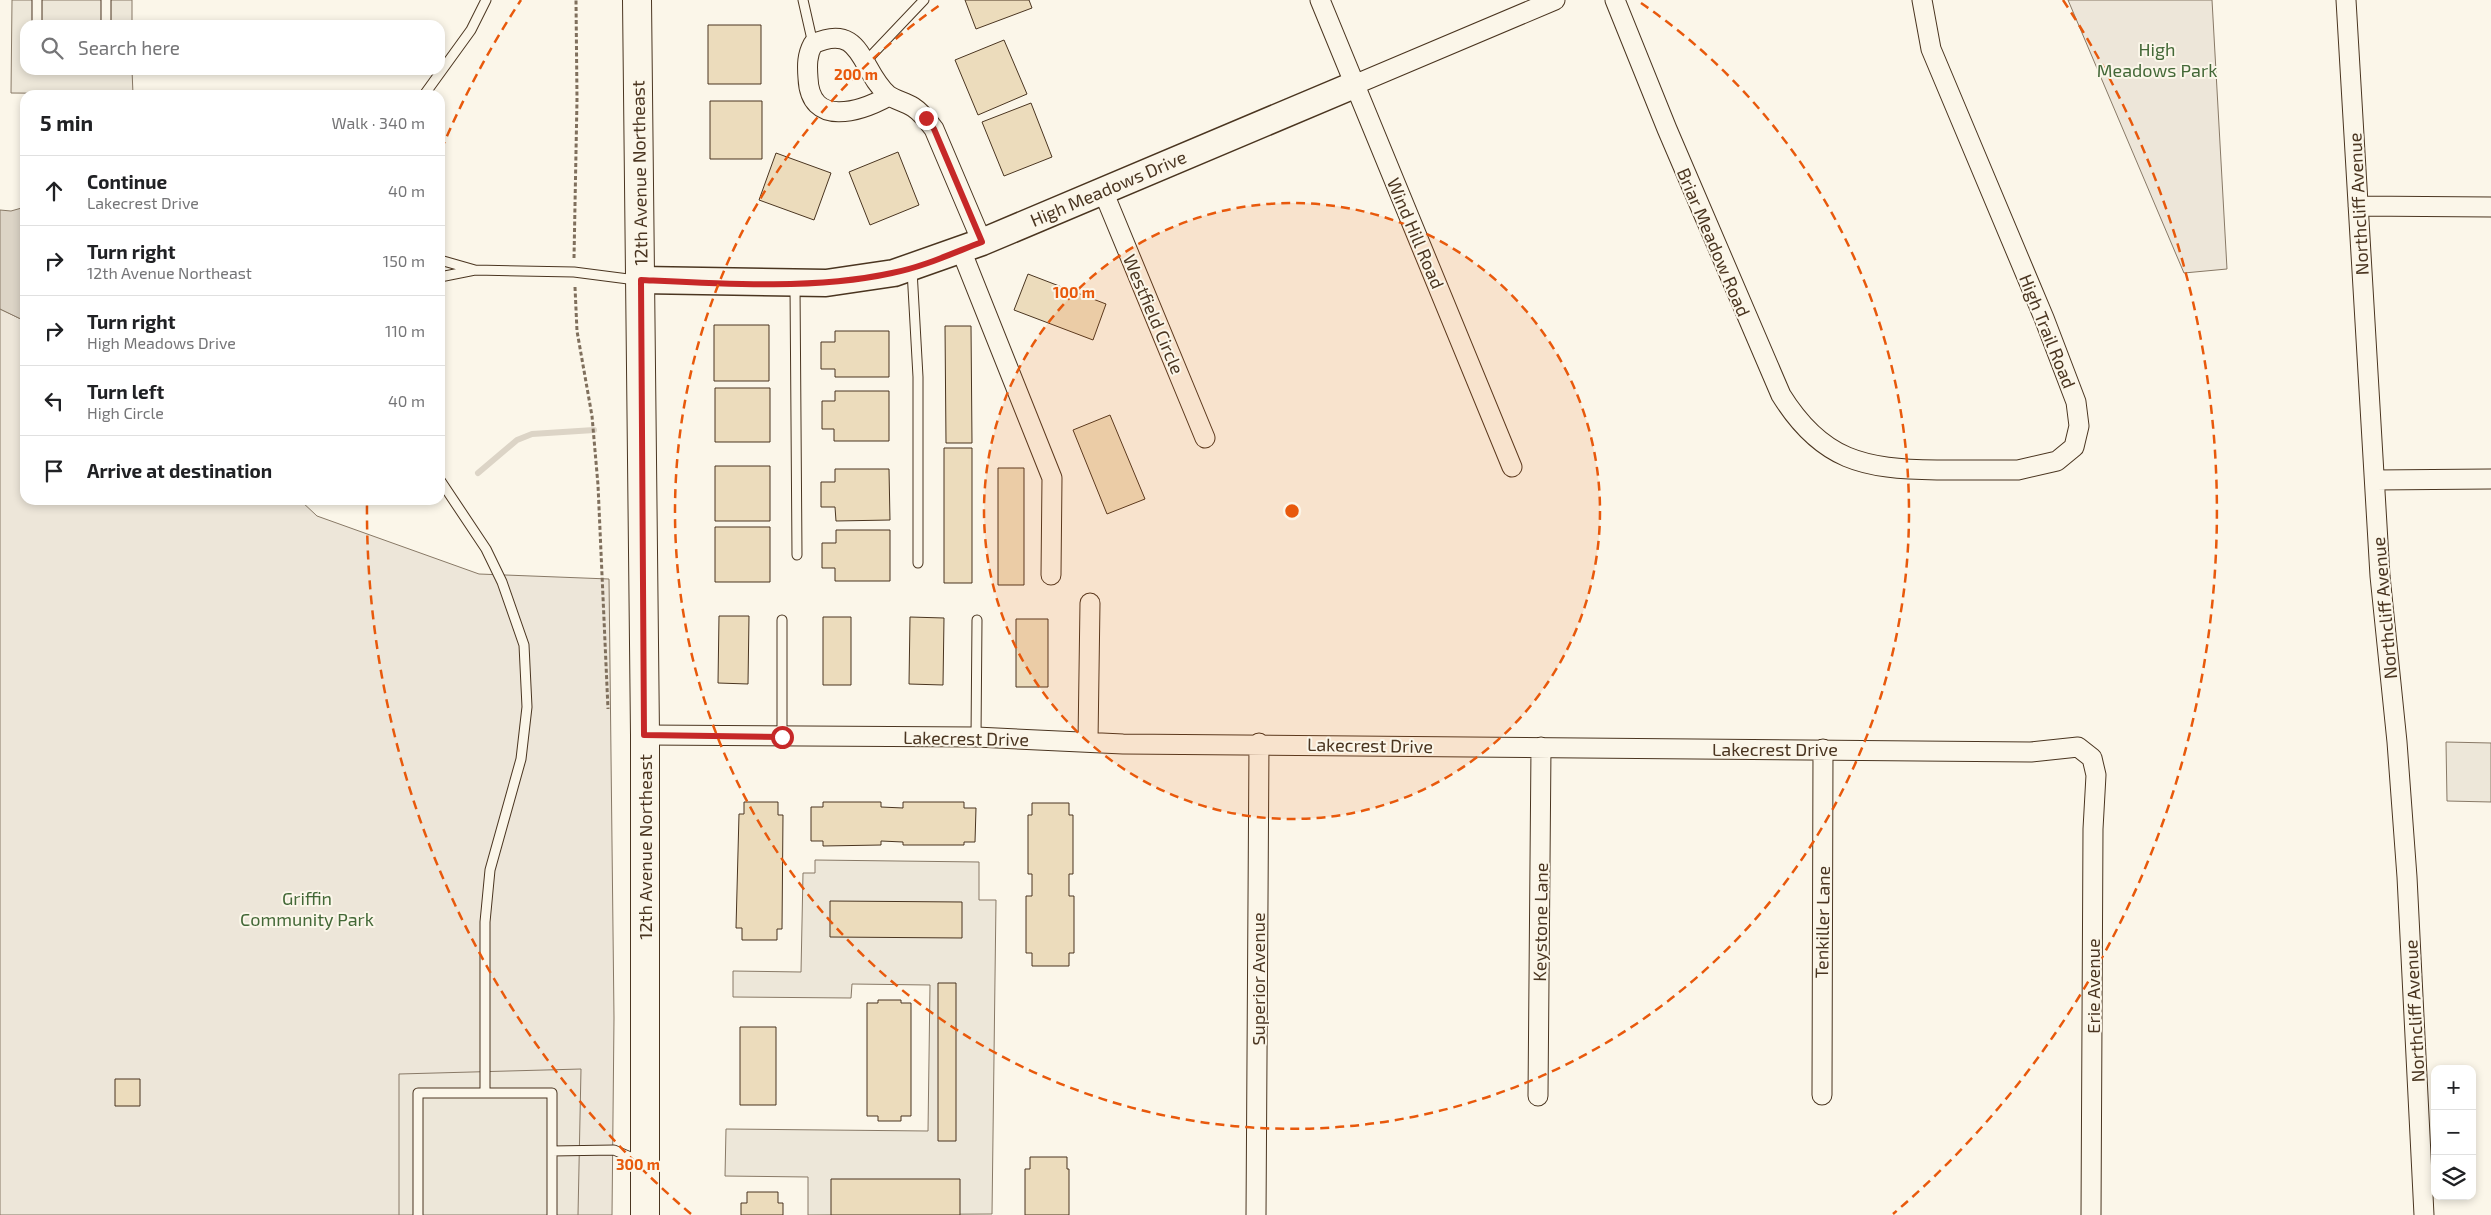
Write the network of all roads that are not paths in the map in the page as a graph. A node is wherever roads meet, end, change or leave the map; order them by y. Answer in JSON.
{"nodes":[{"id":1,"x":38,"y":0,"type":"edge"},
{"id":2,"x":106,"y":0,"type":"edge"},
{"id":3,"x":486,"y":0,"type":"edge"},
{"id":4,"x":637,"y":0,"type":"edge"},
{"id":5,"x":802,"y":0,"type":"edge"},
{"id":6,"x":924,"y":0,"type":"edge"},
{"id":7,"x":1320,"y":0,"type":"edge"},
{"id":8,"x":1555,"y":0,"type":"edge"},
{"id":9,"x":1615,"y":0,"type":"edge"},
{"id":10,"x":1922,"y":0,"type":"edge"},
{"id":11,"x":2346,"y":0,"type":"edge"},
{"id":12,"x":37,"y":20,"type":"edge"},
{"id":13,"x":106,"y":20,"type":"edge"},
{"id":14,"x":813,"y":44,"type":"junction"},
{"id":15,"x":866,"y":61,"type":"junction"},
{"id":16,"x":445,"y":66,"type":"edge"},
{"id":17,"x":438,"y":75,"type":"edge"},
{"id":18,"x":1354,"y":85,"type":"junction"},
{"id":19,"x":428,"y":90,"type":"edge"},
{"id":20,"x":889,"y":96,"type":"junction"},
{"id":21,"x":1103,"y":191,"type":"junction"},
{"id":22,"x":2358,"y":206,"type":"junction"},
{"id":23,"x":2491,"y":207,"type":"edge"},
{"id":24,"x":972,"y":246,"type":"junction"},
{"id":25,"x":445,"y":261,"type":"edge"},
{"id":26,"x":912,"y":268,"type":"junction"},
{"id":27,"x":475,"y":270,"type":"junction"},
{"id":28,"x":445,"y":277,"type":"edge"},
{"id":29,"x":641,"y":280,"type":"junction"},
{"id":30,"x":795,"y":283,"type":"junction"},
{"id":31,"x":1205,"y":438,"type":"dead end"},
{"id":32,"x":1848,"y":459,"type":"joint"},
{"id":33,"x":1512,"y":467,"type":"dead end"},
{"id":34,"x":2491,"y":479,"type":"edge"},
{"id":35,"x":2375,"y":480,"type":"junction"},
{"id":36,"x":445,"y":488,"type":"edge"},
{"id":37,"x":797,"y":554,"type":"dead end"},
{"id":38,"x":918,"y":563,"type":"dead end"},
{"id":39,"x":1051,"y":575,"type":"dead end"},
{"id":40,"x":1090,"y":603,"type":"dead end"},
{"id":41,"x":782,"y":620,"type":"dead end"},
{"id":42,"x":978,"y":620,"type":"dead end"},
{"id":43,"x":644,"y":735,"type":"junction"},
{"id":44,"x":782,"y":737,"type":"junction"},
{"id":45,"x":976,"y":737,"type":"junction"},
{"id":46,"x":1088,"y":741,"type":"junction"},
{"id":47,"x":1259,"y":743,"type":"junction"},
{"id":48,"x":1541,"y":747,"type":"junction"},
{"id":49,"x":1824,"y":749,"type":"junction"},
{"id":50,"x":2092,"y":758,"type":"joint"},
{"id":51,"x":485,"y":1093,"type":"junction"},
{"id":52,"x":1822,"y":1095,"type":"dead end"},
{"id":53,"x":1538,"y":1096,"type":"dead end"},
{"id":54,"x":552,"y":1151,"type":"junction"},
{"id":55,"x":645,"y":1163,"type":"junction"},
{"id":56,"x":418,"y":1215,"type":"edge"},
{"id":57,"x":552,"y":1215,"type":"edge"},
{"id":58,"x":645,"y":1215,"type":"edge"},
{"id":59,"x":1256,"y":1215,"type":"edge"},
{"id":60,"x":2091,"y":1215,"type":"edge"},
{"id":61,"x":2424,"y":1215,"type":"edge"}],
"edges":[{"from":1,"to":12,"type":"lane"},
{"from":2,"to":13,"type":"lane"},
{"from":3,"to":16,"type":"lane"},
{"from":4,"to":29,"type":"main road","name":"12th Avenue Northeast"},
{"from":5,"to":14,"type":"lane"},
{"from":6,"to":15,"type":"lane"},
{"from":7,"to":18,"type":"street","name":"Wind Hill Road"},
{"from":8,"to":18,"type":"street","name":"High Meadows Drive"},
{"from":9,"to":32,"type":"street","name":"Briar Meadow Road"},
{"from":10,"to":32,"type":"street","name":"High Trail Road"},
{"from":11,"to":22,"type":"street","name":"Northcliff Avenue"},
{"from":14,"to":15,"type":"street"},
{"from":14,"to":20,"type":"street"},
{"from":15,"to":20,"type":"street"},
{"from":17,"to":19,"type":"lane"},
{"from":18,"to":21,"type":"street","name":"High Meadows Drive"},
{"from":18,"to":33,"type":"street","name":"Wind Hill Road"},
{"from":20,"to":24,"type":"street"},
{"from":21,"to":24,"type":"street","name":"High Meadows Drive"},
{"from":21,"to":31,"type":"street","name":"Westfield Circle"},
{"from":22,"to":23,"type":"street"},
{"from":22,"to":35,"type":"street","name":"Northcliff Avenue"},
{"from":24,"to":26,"type":"street","name":"High Meadows Drive"},
{"from":24,"to":39,"type":"street"},
{"from":25,"to":27,"type":"lane"},
{"from":26,"to":30,"type":"street","name":"High Meadows Drive"},
{"from":26,"to":38,"type":"lane"},
{"from":27,"to":28,"type":"lane"},
{"from":27,"to":29,"type":"lane"},
{"from":29,"to":30,"type":"street","name":"High Meadows Drive"},
{"from":29,"to":43,"type":"main road","name":"12th Avenue Northeast"},
{"from":30,"to":37,"type":"lane"},
{"from":34,"to":35,"type":"street"},
{"from":35,"to":61,"type":"street","name":"Northcliff Avenue"},
{"from":36,"to":51,"type":"lane"},
{"from":40,"to":46,"type":"street"},
{"from":41,"to":44,"type":"lane"},
{"from":42,"to":45,"type":"lane"},
{"from":43,"to":44,"type":"street","name":"Lakecrest Drive"},
{"from":43,"to":55,"type":"main road","name":"12th Avenue Northeast"},
{"from":44,"to":45,"type":"street","name":"Lakecrest Drive"},
{"from":45,"to":46,"type":"street","name":"Lakecrest Drive"},
{"from":46,"to":47,"type":"street","name":"Lakecrest Drive"},
{"from":47,"to":48,"type":"street","name":"Lakecrest Drive"},
{"from":47,"to":59,"type":"street","name":"Superior Avenue"},
{"from":48,"to":49,"type":"street","name":"Lakecrest Drive"},
{"from":48,"to":53,"type":"street","name":"Keystone Lane"},
{"from":49,"to":50,"type":"street","name":"Lakecrest Drive"},
{"from":49,"to":52,"type":"street","name":"Tenkiller Lane"},
{"from":50,"to":60,"type":"street","name":"Erie Avenue"},
{"from":51,"to":54,"type":"lane"},
{"from":51,"to":56,"type":"lane"},
{"from":54,"to":55,"type":"lane"},
{"from":54,"to":57,"type":"lane"},
{"from":55,"to":58,"type":"main road","name":"12th Avenue Northeast"}]}
